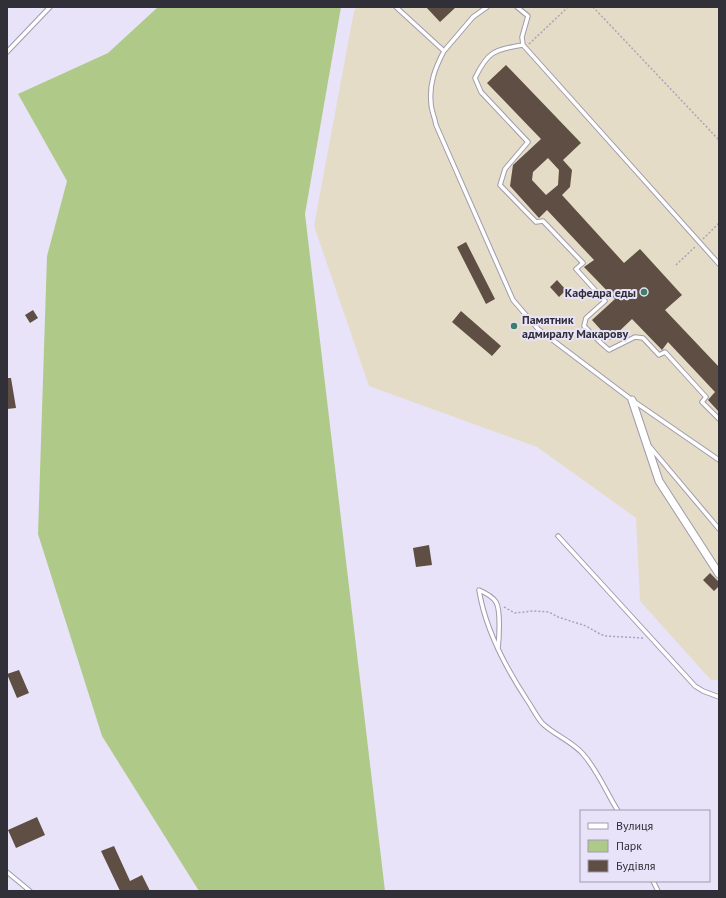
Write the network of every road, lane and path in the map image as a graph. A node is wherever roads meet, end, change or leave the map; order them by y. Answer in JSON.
{"nodes":[{"id":1,"x":50,"y":7,"type":"edge"},
{"id":2,"x":396,"y":7,"type":"edge"},
{"id":3,"x":487,"y":7,"type":"edge"},
{"id":4,"x":517,"y":7,"type":"edge"},
{"id":5,"x":568,"y":7,"type":"edge"},
{"id":6,"x":593,"y":7,"type":"edge"},
{"id":7,"x":524,"y":46,"type":"junction"},
{"id":8,"x":444,"y":51,"type":"junction"},
{"id":9,"x":7,"y":52,"type":"edge"},
{"id":10,"x":719,"y":140,"type":"edge"},
{"id":11,"x":719,"y":264,"type":"edge"},
{"id":12,"x":632,"y":400,"type":"junction"},
{"id":13,"x":719,"y":419,"type":"edge"},
{"id":14,"x":648,"y":445,"type":"junction"},
{"id":15,"x":719,"y":460,"type":"edge"},
{"id":16,"x":719,"y":529,"type":"edge"},
{"id":17,"x":558,"y":536,"type":"dead end"},
{"id":18,"x":719,"y":574,"type":"edge"},
{"id":19,"x":497,"y":603,"type":"junction"},
{"id":20,"x":649,"y":636,"type":"junction"},
{"id":21,"x":498,"y":649,"type":"junction"},
{"id":22,"x":719,"y":697,"type":"edge"},
{"id":23,"x":617,"y":810,"type":"edge"},
{"id":24,"x":7,"y":872,"type":"edge"},
{"id":25,"x":654,"y":882,"type":"edge"},
{"id":26,"x":30,"y":891,"type":"edge"},
{"id":27,"x":658,"y":891,"type":"edge"}],
"edges":[{"from":1,"to":9,"type":"lane"},
{"from":2,"to":8,"type":"lane"},
{"from":3,"to":8,"type":"lane"},
{"from":4,"to":7,"type":"lane"},
{"from":5,"to":7,"type":"path"},
{"from":6,"to":10,"type":"path"},
{"from":7,"to":11,"type":"lane"},
{"from":7,"to":13,"type":"lane"},
{"from":8,"to":12,"type":"lane"},
{"from":12,"to":14,"type":"street"},
{"from":12,"to":15,"type":"lane"},
{"from":14,"to":16,"type":"lane"},
{"from":14,"to":18,"type":"street"},
{"from":17,"to":20,"type":"lane"},
{"from":19,"to":20,"type":"path"},
{"from":19,"to":21,"type":"lane"},
{"from":19,"to":21,"type":"lane"},
{"from":20,"to":22,"type":"lane"},
{"from":21,"to":23,"type":"lane"},
{"from":24,"to":26,"type":"lane"},
{"from":25,"to":27,"type":"lane"}]}
